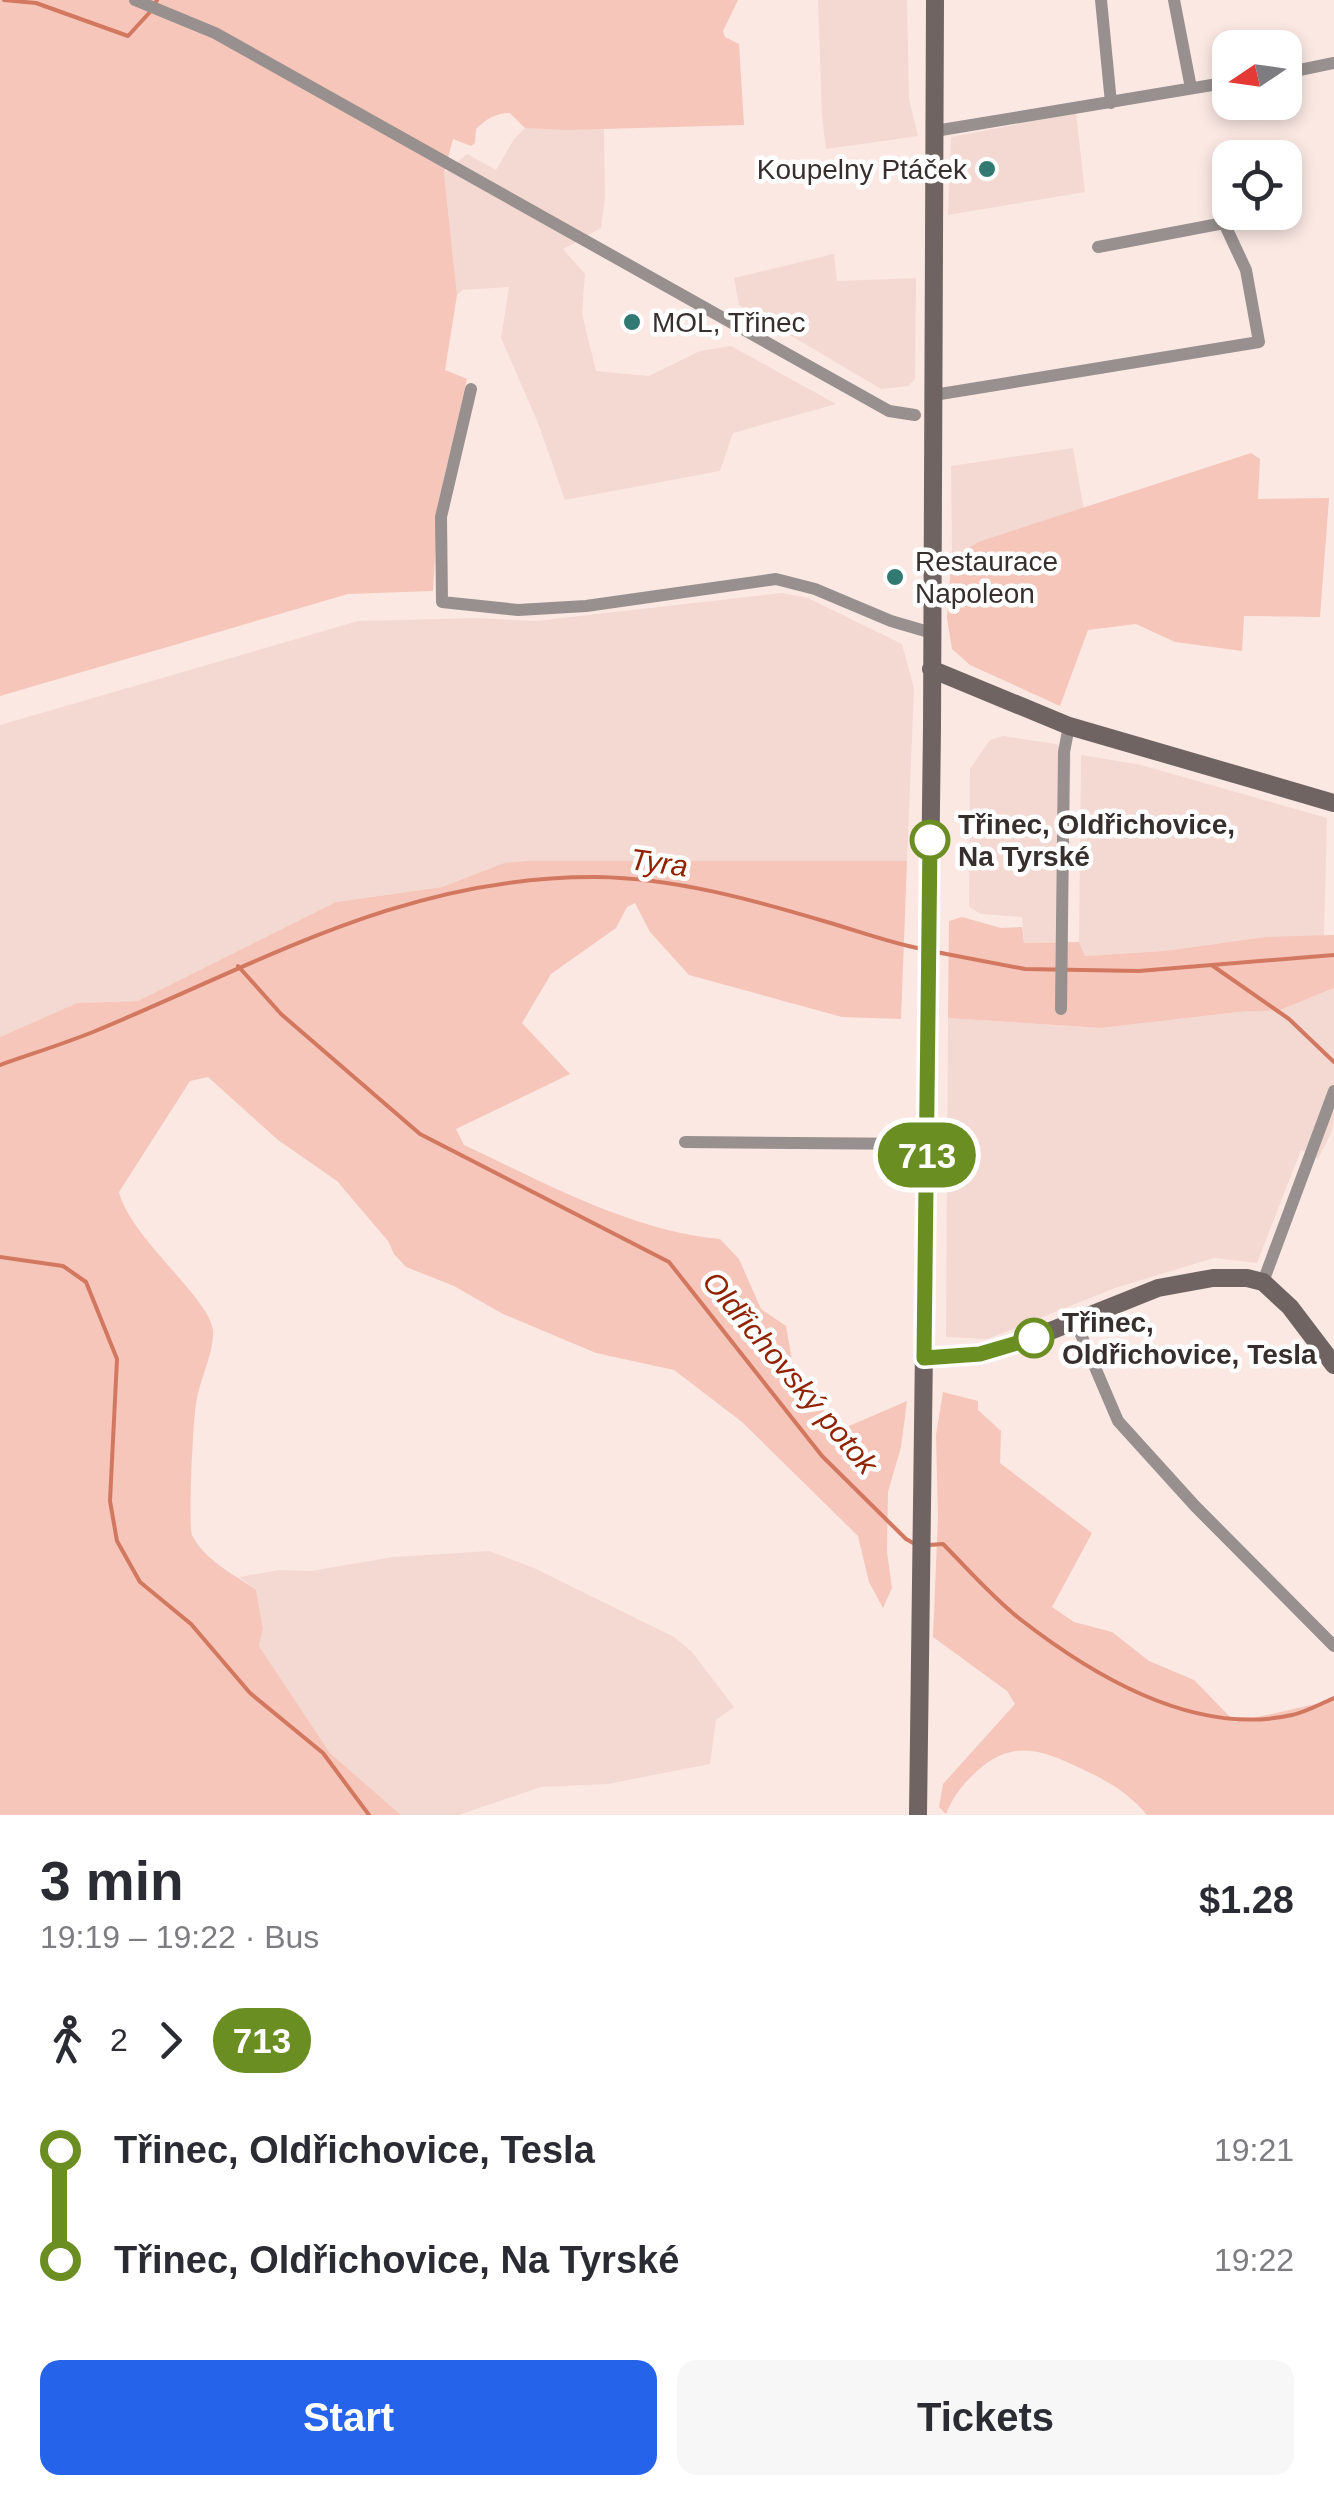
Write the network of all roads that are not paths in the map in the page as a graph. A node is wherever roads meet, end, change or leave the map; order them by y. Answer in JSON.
{"nodes":[{"id":1,"x":935,"y":0,"type":"edge"},
{"id":2,"x":1100,"y":0,"type":"edge"},
{"id":3,"x":1174,"y":0,"type":"edge"},
{"id":4,"x":146,"y":5,"type":"edge"},
{"id":5,"x":1334,"y":64,"type":"edge"},
{"id":6,"x":1302,"y":70,"type":"edge"},
{"id":7,"x":1212,"y":85,"type":"edge"},
{"id":8,"x":1191,"y":88,"type":"junction"},
{"id":9,"x":1111,"y":102,"type":"junction"},
{"id":10,"x":935,"y":131,"type":"junction"},
{"id":11,"x":1098,"y":247,"type":"dead end"},
{"id":12,"x":471,"y":389,"type":"dead end"},
{"id":13,"x":934,"y":394,"type":"junction"},
{"id":14,"x":916,"y":416,"type":"dead end"},
{"id":15,"x":932,"y":633,"type":"junction"},
{"id":16,"x":932,"y":669,"type":"junction"},
{"id":17,"x":1069,"y":726,"type":"junction"},
{"id":18,"x":1334,"y":803,"type":"edge"},
{"id":19,"x":1061,"y":1009,"type":"dead end"},
{"id":20,"x":1334,"y":1091,"type":"edge"},
{"id":21,"x":685,"y":1142,"type":"dead end"},
{"id":22,"x":927,"y":1144,"type":"junction"},
{"id":23,"x":1263,"y":1282,"type":"junction"},
{"id":24,"x":1076,"y":1323,"type":"junction"},
{"id":25,"x":924,"y":1358,"type":"junction"},
{"id":26,"x":1334,"y":1366,"type":"edge"},
{"id":27,"x":1334,"y":1646,"type":"edge"},
{"id":28,"x":918,"y":1815,"type":"edge"}],
"edges":[{"from":1,"to":10,"type":"main road"},
{"from":2,"to":9,"type":"street"},
{"from":3,"to":8,"type":"street"},
{"from":4,"to":14,"type":"street"},
{"from":5,"to":6,"type":"street"},
{"from":7,"to":8,"type":"street"},
{"from":8,"to":9,"type":"street"},
{"from":9,"to":10,"type":"street"},
{"from":10,"to":13,"type":"main road"},
{"from":11,"to":13,"type":"street"},
{"from":12,"to":15,"type":"street"},
{"from":13,"to":15,"type":"main road"},
{"from":15,"to":16,"type":"main road"},
{"from":16,"to":17,"type":"main road"},
{"from":16,"to":22,"type":"main road"},
{"from":17,"to":18,"type":"main road"},
{"from":17,"to":19,"type":"street"},
{"from":20,"to":23,"type":"street"},
{"from":21,"to":22,"type":"street"},
{"from":22,"to":25,"type":"main road"},
{"from":23,"to":24,"type":"main road"},
{"from":23,"to":26,"type":"main road"},
{"from":24,"to":25,"type":"main road"},
{"from":24,"to":27,"type":"street"},
{"from":25,"to":28,"type":"main road"}]}
